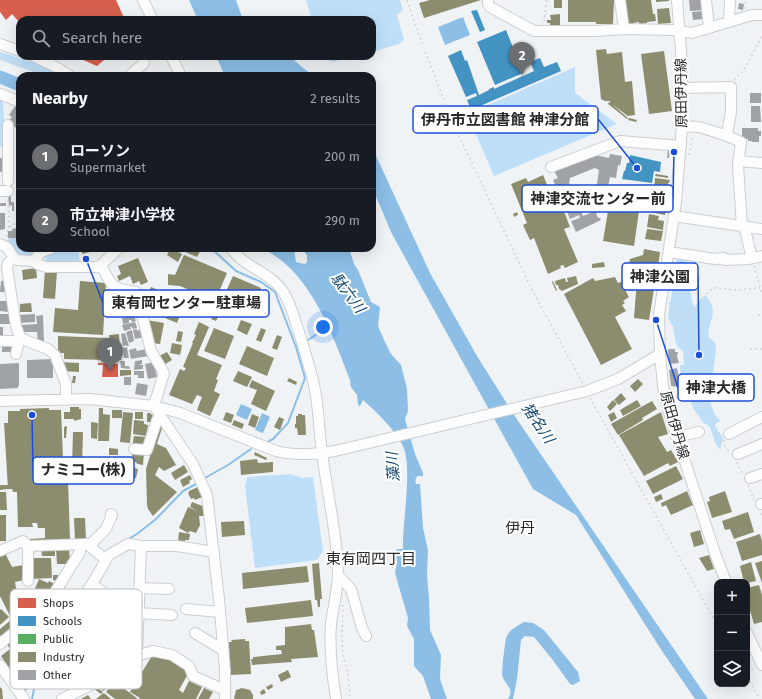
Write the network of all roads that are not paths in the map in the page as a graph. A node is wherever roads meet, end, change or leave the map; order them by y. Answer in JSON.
{"nodes":[{"id":1,"x":143,"y":0,"type":"edge"},
{"id":2,"x":488,"y":0,"type":"edge"},
{"id":3,"x":620,"y":0,"type":"edge"},
{"id":4,"x":677,"y":0,"type":"edge"},
{"id":5,"x":706,"y":0,"type":"edge"},
{"id":6,"x":730,"y":0,"type":"edge"},
{"id":7,"x":762,"y":15,"type":"edge"},
{"id":8,"x":151,"y":16,"type":"edge"},
{"id":9,"x":729,"y":22,"type":"junction"},
{"id":10,"x":708,"y":28,"type":"junction"},
{"id":11,"x":624,"y":29,"type":"junction"},
{"id":12,"x":680,"y":32,"type":"junction"},
{"id":13,"x":0,"y":44,"type":"edge"},
{"id":14,"x":16,"y":54,"type":"edge"},
{"id":15,"x":41,"y":60,"type":"edge"},
{"id":16,"x":173,"y":60,"type":"edge"},
{"id":17,"x":144,"y":63,"type":"dead end"},
{"id":18,"x":64,"y":72,"type":"edge"},
{"id":19,"x":134,"y":72,"type":"edge"},
{"id":20,"x":180,"y":72,"type":"edge"},
{"id":21,"x":683,"y":88,"type":"junction"},
{"id":22,"x":0,"y":94,"type":"edge"},
{"id":23,"x":16,"y":100,"type":"edge"},
{"id":24,"x":8,"y":125,"type":"dead end"},
{"id":25,"x":682,"y":126,"type":"junction"},
{"id":26,"x":725,"y":135,"type":"junction"},
{"id":27,"x":681,"y":146,"type":"junction"},
{"id":28,"x":4,"y":150,"type":"edge"},
{"id":29,"x":738,"y":161,"type":"junction"},
{"id":30,"x":762,"y":163,"type":"edge"},
{"id":31,"x":551,"y":167,"type":"dead end"},
{"id":32,"x":6,"y":188,"type":"edge"},
{"id":33,"x":674,"y":216,"type":"junction"},
{"id":34,"x":743,"y":226,"type":"junction"},
{"id":35,"x":762,"y":229,"type":"edge"},
{"id":36,"x":4,"y":246,"type":"edge"},
{"id":37,"x":41,"y":252,"type":"edge"},
{"id":38,"x":115,"y":252,"type":"edge"},
{"id":39,"x":234,"y":252,"type":"edge"},
{"id":40,"x":669,"y":252,"type":"junction"},
{"id":41,"x":757,"y":257,"type":"edge"},
{"id":42,"x":14,"y":258,"type":"junction"},
{"id":43,"x":34,"y":261,"type":"junction"},
{"id":44,"x":102,"y":265,"type":"junction"},
{"id":45,"x":20,"y":340,"type":"junction"},
{"id":46,"x":1,"y":341,"type":"dead end"},
{"id":47,"x":16,"y":354,"type":"dead end"},
{"id":48,"x":660,"y":354,"type":"junction"},
{"id":49,"x":0,"y":396,"type":"edge"},
{"id":50,"x":66,"y":399,"type":"junction"},
{"id":51,"x":0,"y":401,"type":"edge"},
{"id":52,"x":17,"y":401,"type":"junction"},
{"id":53,"x":154,"y":406,"type":"junction"},
{"id":54,"x":0,"y":407,"type":"edge"},
{"id":55,"x":161,"y":417,"type":"junction"},
{"id":56,"x":762,"y":417,"type":"edge"},
{"id":57,"x":699,"y":432,"type":"dead end"},
{"id":58,"x":729,"y":434,"type":"dead end"},
{"id":59,"x":676,"y":436,"type":"junction"},
{"id":60,"x":762,"y":444,"type":"edge"},
{"id":61,"x":134,"y":449,"type":"dead end"},
{"id":62,"x":322,"y":453,"type":"junction"},
{"id":63,"x":738,"y":454,"type":"dead end"},
{"id":64,"x":762,"y":474,"type":"edge"},
{"id":65,"x":747,"y":479,"type":"road end"},
{"id":66,"x":111,"y":514,"type":"dead end"},
{"id":67,"x":85,"y":545,"type":"junction"},
{"id":68,"x":28,"y":546,"type":"junction"},
{"id":69,"x":141,"y":546,"type":"junction"},
{"id":70,"x":0,"y":551,"type":"edge"},
{"id":71,"x":214,"y":552,"type":"junction"},
{"id":72,"x":106,"y":560,"type":"junction"},
{"id":73,"x":338,"y":575,"type":"junction"},
{"id":74,"x":725,"y":579,"type":"edge"},
{"id":75,"x":28,"y":581,"type":"dead end"},
{"id":76,"x":92,"y":584,"type":"junction"},
{"id":77,"x":139,"y":588,"type":"joint"},
{"id":78,"x":57,"y":589,"type":"edge"},
{"id":79,"x":89,"y":589,"type":"edge"},
{"id":80,"x":99,"y":589,"type":"edge"},
{"id":81,"x":169,"y":589,"type":"dead end"},
{"id":82,"x":186,"y":608,"type":"dead end"},
{"id":83,"x":220,"y":612,"type":"junction"},
{"id":84,"x":142,"y":613,"type":"edge"},
{"id":85,"x":172,"y":614,"type":"dead end"},
{"id":86,"x":195,"y":633,"type":"dead end"},
{"id":87,"x":10,"y":636,"type":"edge"},
{"id":88,"x":366,"y":636,"type":"dead end"},
{"id":89,"x":750,"y":640,"type":"edge"},
{"id":90,"x":0,"y":644,"type":"edge"},
{"id":91,"x":223,"y":650,"type":"junction"},
{"id":92,"x":142,"y":654,"type":"edge"},
{"id":93,"x":0,"y":664,"type":"edge"},
{"id":94,"x":760,"y":666,"type":"edge"},
{"id":95,"x":10,"y":679,"type":"edge"},
{"id":96,"x":17,"y":689,"type":"edge"},
{"id":97,"x":83,"y":689,"type":"edge"},
{"id":98,"x":225,"y":695,"type":"edge"},
{"id":99,"x":24,"y":699,"type":"edge"},
{"id":100,"x":62,"y":699,"type":"edge"},
{"id":101,"x":336,"y":699,"type":"edge"}],
"edges":[{"from":1,"to":8,"type":"street"},
{"from":2,"to":11,"type":"street"},
{"from":3,"to":11,"type":"street"},
{"from":4,"to":12,"type":"street","name":"原田伊丹線"},
{"from":5,"to":10,"type":"street"},
{"from":6,"to":9,"type":"street"},
{"from":7,"to":9,"type":"street"},
{"from":9,"to":10,"type":"street"},
{"from":10,"to":12,"type":"street"},
{"from":11,"to":12,"type":"street"},
{"from":12,"to":21,"type":"street","name":"原田伊丹線"},
{"from":13,"to":14,"type":"street"},
{"from":15,"to":18,"type":"street"},
{"from":16,"to":20,"type":"street"},
{"from":17,"to":19,"type":"street"},
{"from":21,"to":25,"type":"street","name":"原田伊丹線"},
{"from":21,"to":26,"type":"street"},
{"from":22,"to":23,"type":"street"},
{"from":24,"to":28,"type":"street"},
{"from":25,"to":26,"type":"street"},
{"from":25,"to":27,"type":"street","name":"原田伊丹線"},
{"from":26,"to":29,"type":"street"},
{"from":27,"to":31,"type":"street"},
{"from":27,"to":33,"type":"street","name":"原田伊丹線"},
{"from":28,"to":32,"type":"street"},
{"from":29,"to":30,"type":"street"},
{"from":29,"to":34,"type":"street"},
{"from":33,"to":34,"type":"street"},
{"from":33,"to":40,"type":"street","name":"原田伊丹線"},
{"from":34,"to":35,"type":"street"},
{"from":34,"to":41,"type":"street"},
{"from":36,"to":42,"type":"street"},
{"from":37,"to":43,"type":"street"},
{"from":38,"to":44,"type":"street"},
{"from":39,"to":62,"type":"street"},
{"from":40,"to":41,"type":"street"},
{"from":40,"to":48,"type":"street","name":"原田伊丹線"},
{"from":42,"to":43,"type":"street"},
{"from":42,"to":45,"type":"street"},
{"from":43,"to":44,"type":"street"},
{"from":44,"to":53,"type":"street"},
{"from":45,"to":46,"type":"street"},
{"from":45,"to":47,"type":"street"},
{"from":45,"to":50,"type":"street"},
{"from":48,"to":59,"type":"street","name":"原田伊丹線"},
{"from":48,"to":62,"type":"street"},
{"from":49,"to":52,"type":"street"},
{"from":50,"to":52,"type":"street"},
{"from":50,"to":53,"type":"street"},
{"from":51,"to":52,"type":"street"},
{"from":52,"to":54,"type":"street"},
{"from":53,"to":55,"type":"street"},
{"from":53,"to":62,"type":"street"},
{"from":55,"to":61,"type":"street"},
{"from":55,"to":71,"type":"street"},
{"from":56,"to":58,"type":"street"},
{"from":57,"to":59,"type":"street"},
{"from":59,"to":74,"type":"street","name":"原田伊丹線"},
{"from":60,"to":63,"type":"street"},
{"from":62,"to":73,"type":"street"},
{"from":64,"to":65,"type":"street"},
{"from":66,"to":67,"type":"street"},
{"from":67,"to":68,"type":"street"},
{"from":67,"to":72,"type":"street"},
{"from":67,"to":78,"type":"street"},
{"from":68,"to":70,"type":"street"},
{"from":68,"to":75,"type":"street"},
{"from":69,"to":71,"type":"street"},
{"from":69,"to":72,"type":"street"},
{"from":69,"to":77,"type":"street"},
{"from":71,"to":83,"type":"street"},
{"from":72,"to":76,"type":"street"},
{"from":73,"to":88,"type":"street"},
{"from":73,"to":101,"type":"street"},
{"from":76,"to":79,"type":"street"},
{"from":76,"to":80,"type":"street"},
{"from":77,"to":81,"type":"street"},
{"from":82,"to":83,"type":"street"},
{"from":83,"to":91,"type":"street"},
{"from":84,"to":85,"type":"street"},
{"from":86,"to":91,"type":"street"},
{"from":87,"to":90,"type":"street"},
{"from":89,"to":94,"type":"street"},
{"from":91,"to":98,"type":"street"},
{"from":92,"to":98,"type":"street"},
{"from":93,"to":95,"type":"street"},
{"from":96,"to":99,"type":"street"},
{"from":97,"to":100,"type":"street"}]}
